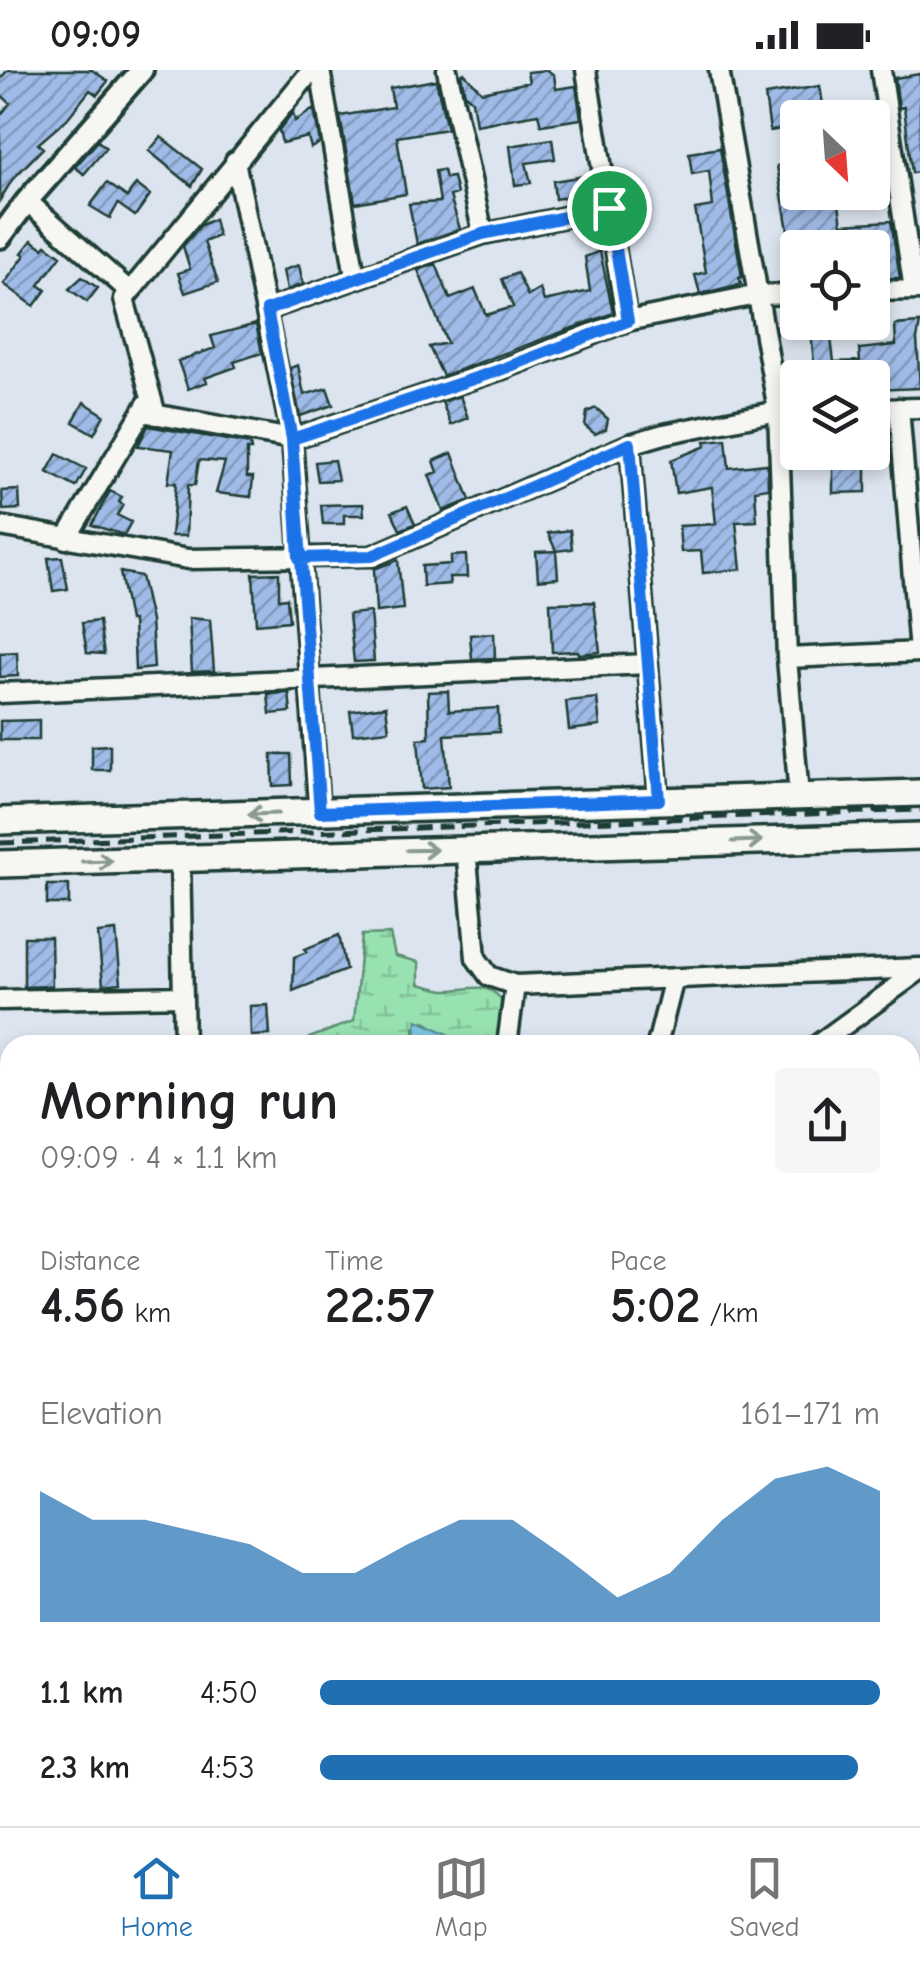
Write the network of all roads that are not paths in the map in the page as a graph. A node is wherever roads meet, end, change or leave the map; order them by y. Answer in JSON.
{"nodes":[{"id":1,"x":142,"y":70,"type":"edge"},
{"id":2,"x":312,"y":70,"type":"edge"},
{"id":3,"x":320,"y":70,"type":"edge"},
{"id":4,"x":448,"y":70,"type":"edge"},
{"id":5,"x":586,"y":70,"type":"edge"},
{"id":6,"x":720,"y":70,"type":"edge"},
{"id":7,"x":881,"y":70,"type":"edge"},
{"id":8,"x":235,"y":161,"type":"junction"},
{"id":9,"x":27,"y":200,"type":"junction"},
{"id":10,"x":609,"y":208,"type":"junction"},
{"id":11,"x":482,"y":234,"type":"junction"},
{"id":12,"x":0,"y":237,"type":"edge"},
{"id":13,"x":355,"y":276,"type":"junction"},
{"id":14,"x":128,"y":290,"type":"junction"},
{"id":15,"x":917,"y":290,"type":"edge"},
{"id":16,"x":890,"y":291,"type":"edge"},
{"id":17,"x":780,"y":294,"type":"edge"},
{"id":18,"x":756,"y":295,"type":"junction"},
{"id":19,"x":267,"y":310,"type":"junction"},
{"id":20,"x":628,"y":321,"type":"junction"},
{"id":21,"x":780,"y":382,"type":"edge"},
{"id":22,"x":890,"y":408,"type":"edge"},
{"id":23,"x":898,"y":408,"type":"junction"},
{"id":24,"x":920,"y":408,"type":"edge"},
{"id":25,"x":150,"y":409,"type":"junction"},
{"id":26,"x":780,"y":412,"type":"edge"},
{"id":27,"x":292,"y":439,"type":"junction"},
{"id":28,"x":630,"y":444,"type":"junction"},
{"id":29,"x":788,"y":470,"type":"edge"},
{"id":30,"x":0,"y":526,"type":"edge"},
{"id":31,"x":66,"y":538,"type":"junction"},
{"id":32,"x":299,"y":558,"type":"junction"},
{"id":33,"x":919,"y":652,"type":"edge"},
{"id":34,"x":787,"y":658,"type":"junction"},
{"id":35,"x":648,"y":664,"type":"junction"},
{"id":36,"x":309,"y":680,"type":"junction"},
{"id":37,"x":0,"y":693,"type":"edge"},
{"id":38,"x":920,"y":793,"type":"edge"},
{"id":39,"x":799,"y":796,"type":"junction"},
{"id":40,"x":659,"y":800,"type":"junction"},
{"id":41,"x":320,"y":812,"type":"junction"},
{"id":42,"x":0,"y":821,"type":"edge"},
{"id":43,"x":920,"y":836,"type":"edge"},
{"id":44,"x":466,"y":849,"type":"junction"},
{"id":45,"x":180,"y":858,"type":"junction"},
{"id":46,"x":0,"y":864,"type":"edge"},
{"id":47,"x":920,"y":969,"type":"edge"},
{"id":48,"x":674,"y":978,"type":"junction"},
{"id":49,"x":515,"y":984,"type":"junction"},
{"id":50,"x":183,"y":996,"type":"junction"},
{"id":51,"x":0,"y":1000,"type":"edge"},
{"id":52,"x":184,"y":1035,"type":"edge"},
{"id":53,"x":508,"y":1035,"type":"edge"},
{"id":54,"x":660,"y":1035,"type":"edge"},
{"id":55,"x":831,"y":1035,"type":"edge"}],
"edges":[{"from":1,"to":9,"type":"street"},
{"from":2,"to":8,"type":"street"},
{"from":3,"to":13,"type":"street"},
{"from":4,"to":11,"type":"street"},
{"from":5,"to":10,"type":"street"},
{"from":6,"to":18,"type":"street"},
{"from":7,"to":15,"type":"street"},
{"from":8,"to":14,"type":"street"},
{"from":8,"to":19,"type":"street"},
{"from":9,"to":12,"type":"street"},
{"from":9,"to":14,"type":"street"},
{"from":10,"to":11,"type":"street"},
{"from":10,"to":20,"type":"street"},
{"from":11,"to":13,"type":"street"},
{"from":13,"to":19,"type":"street"},
{"from":14,"to":25,"type":"street"},
{"from":15,"to":16,"type":"street"},
{"from":17,"to":18,"type":"street"},
{"from":18,"to":20,"type":"street"},
{"from":18,"to":21,"type":"street"},
{"from":19,"to":27,"type":"street"},
{"from":20,"to":27,"type":"street"},
{"from":22,"to":23,"type":"street"},
{"from":23,"to":24,"type":"street"},
{"from":23,"to":33,"type":"street"},
{"from":25,"to":27,"type":"street"},
{"from":25,"to":31,"type":"street"},
{"from":26,"to":28,"type":"street"},
{"from":27,"to":32,"type":"street"},
{"from":28,"to":32,"type":"street"},
{"from":28,"to":35,"type":"street"},
{"from":29,"to":34,"type":"street"},
{"from":30,"to":31,"type":"street"},
{"from":31,"to":32,"type":"street"},
{"from":32,"to":36,"type":"street"},
{"from":33,"to":34,"type":"street"},
{"from":34,"to":39,"type":"street"},
{"from":35,"to":36,"type":"street"},
{"from":35,"to":40,"type":"street"},
{"from":36,"to":37,"type":"street"},
{"from":36,"to":41,"type":"street"},
{"from":38,"to":39,"type":"main road"},
{"from":39,"to":40,"type":"main road"},
{"from":40,"to":41,"type":"main road"},
{"from":41,"to":42,"type":"main road","one_way":true},
{"from":44,"to":43,"type":"main road","one_way":true},
{"from":45,"to":44,"type":"main road","one_way":true},
{"from":44,"to":49,"type":"street"},
{"from":46,"to":45,"type":"main road","one_way":true},
{"from":45,"to":50,"type":"street"},
{"from":47,"to":48,"type":"street"},
{"from":47,"to":55,"type":"street"},
{"from":48,"to":49,"type":"street"},
{"from":48,"to":54,"type":"street"},
{"from":49,"to":53,"type":"street"},
{"from":50,"to":51,"type":"street"},
{"from":50,"to":52,"type":"street"}]}
